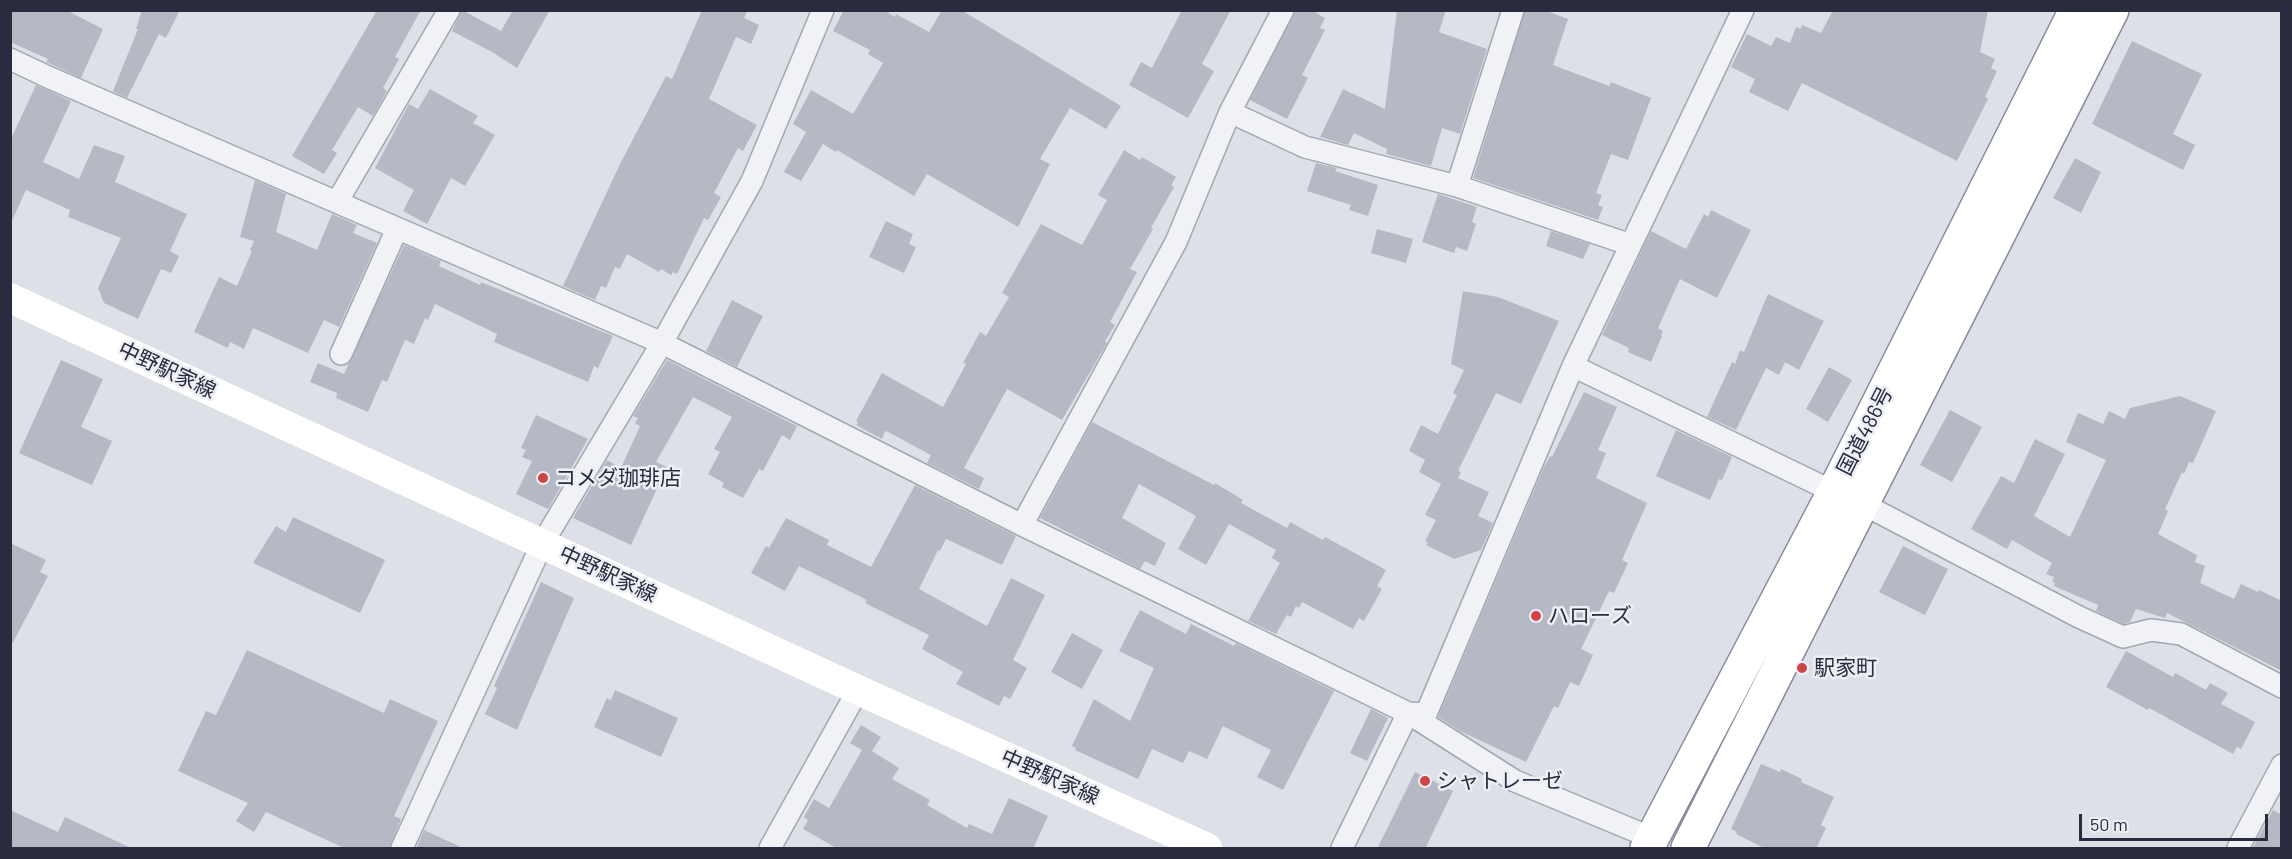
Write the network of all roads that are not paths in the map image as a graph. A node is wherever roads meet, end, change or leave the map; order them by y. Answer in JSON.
{"nodes":[{"id":1,"x":449,"y":10,"type":"edge"},
{"id":2,"x":823,"y":10,"type":"edge"},
{"id":3,"x":1283,"y":10,"type":"edge"},
{"id":4,"x":1513,"y":10,"type":"edge"},
{"id":5,"x":1743,"y":10,"type":"edge"},
{"id":6,"x":2076,"y":10,"type":"edge"},
{"id":7,"x":2112,"y":10,"type":"edge"},
{"id":8,"x":10,"y":58,"type":"edge"},
{"id":9,"x":1230,"y":112,"type":"junction"},
{"id":10,"x":1457,"y":186,"type":"junction"},
{"id":11,"x":337,"y":202,"type":"junction"},
{"id":12,"x":397,"y":229,"type":"junction"},
{"id":13,"x":1631,"y":244,"type":"junction"},
{"id":14,"x":10,"y":298,"type":"edge"},
{"id":15,"x":662,"y":344,"type":"junction"},
{"id":16,"x":341,"y":354,"type":"dead end"},
{"id":17,"x":1573,"y":366,"type":"junction"},
{"id":18,"x":1849,"y":498,"type":"junction"},
{"id":19,"x":1022,"y":525,"type":"junction"},
{"id":20,"x":542,"y":544,"type":"junction"},
{"id":21,"x":2282,"y":687,"type":"edge"},
{"id":22,"x":858,"y":690,"type":"junction"},
{"id":23,"x":1407,"y":712,"type":"junction"},
{"id":24,"x":2282,"y":765,"type":"edge"},
{"id":25,"x":1649,"y":843,"type":"edge"},
{"id":26,"x":402,"y":849,"type":"edge"},
{"id":27,"x":770,"y":849,"type":"edge"},
{"id":28,"x":1207,"y":849,"type":"edge"},
{"id":29,"x":1342,"y":849,"type":"edge"},
{"id":30,"x":1688,"y":849,"type":"edge"},
{"id":31,"x":2238,"y":849,"type":"edge"}],
"edges":[{"from":1,"to":11,"type":"street"},
{"from":2,"to":15,"type":"street"},
{"from":3,"to":9,"type":"street"},
{"from":4,"to":10,"type":"street"},
{"from":5,"to":13,"type":"street"},
{"from":6,"to":18,"type":"highway","name":"国道486号"},
{"from":7,"to":18,"type":"highway","name":"国道486号"},
{"from":8,"to":11,"type":"street"},
{"from":9,"to":10,"type":"street"},
{"from":9,"to":19,"type":"street"},
{"from":10,"to":13,"type":"street"},
{"from":11,"to":12,"type":"street"},
{"from":12,"to":15,"type":"street"},
{"from":12,"to":16,"type":"street"},
{"from":13,"to":17,"type":"street"},
{"from":14,"to":20,"type":"main road","name":"中野駅家線"},
{"from":15,"to":19,"type":"street"},
{"from":15,"to":20,"type":"street"},
{"from":17,"to":18,"type":"street"},
{"from":17,"to":23,"type":"street"},
{"from":18,"to":21,"type":"street"},
{"from":18,"to":25,"type":"highway","name":"国道486号"},
{"from":18,"to":30,"type":"highway","name":"国道486号"},
{"from":19,"to":23,"type":"street"},
{"from":20,"to":22,"type":"main road","name":"中野駅家線"},
{"from":20,"to":26,"type":"street"},
{"from":22,"to":27,"type":"street"},
{"from":22,"to":28,"type":"main road","name":"中野駅家線"},
{"from":23,"to":25,"type":"street"},
{"from":23,"to":29,"type":"street"},
{"from":24,"to":31,"type":"street"}]}
